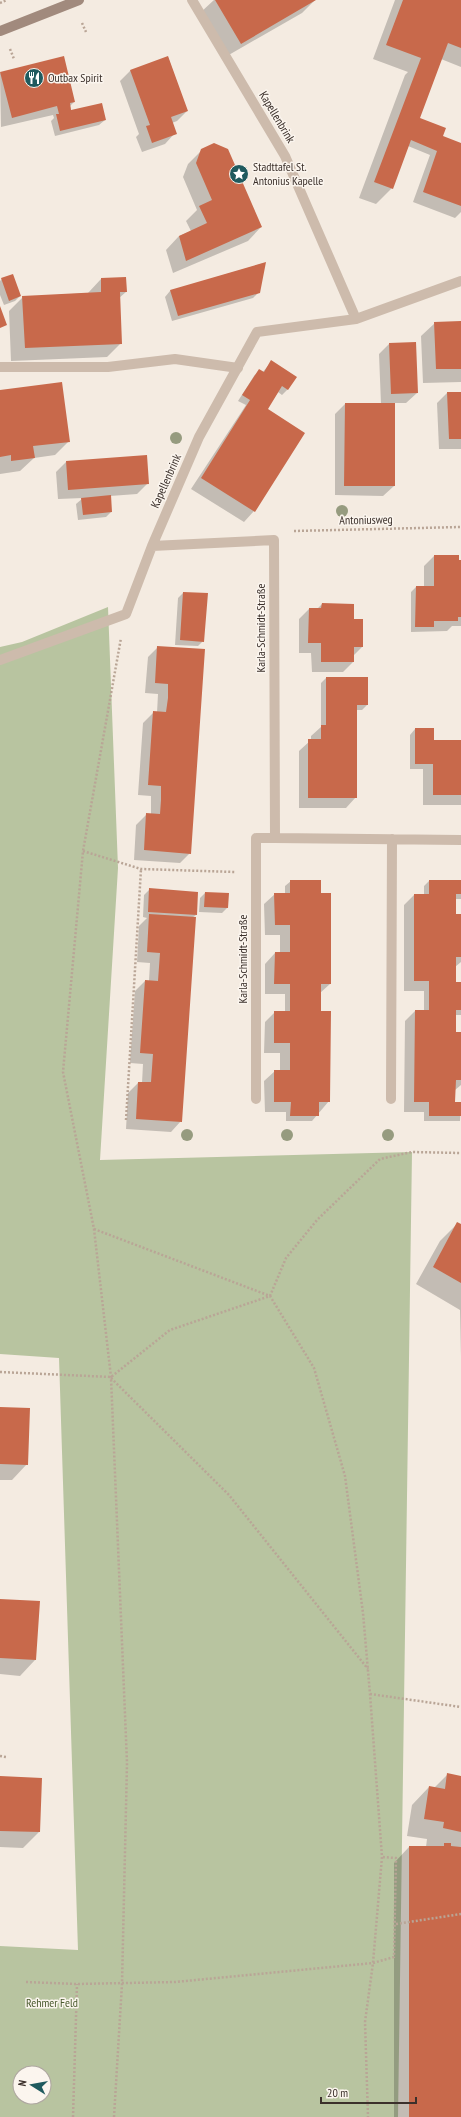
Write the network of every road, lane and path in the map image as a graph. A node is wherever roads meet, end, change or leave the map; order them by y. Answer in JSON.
{"nodes":[{"id":1,"x":6,"y":0,"type":"edge"},
{"id":2,"x":79,"y":0,"type":"edge"},
{"id":3,"x":192,"y":0,"type":"edge"},
{"id":4,"x":0,"y":2,"type":"edge"},
{"id":5,"x":82,"y":22,"type":"dead end"},
{"id":6,"x":1,"y":30,"type":"edge"},
{"id":7,"x":86,"y":32,"type":"dead end"},
{"id":8,"x":9,"y":47,"type":"dead end"},
{"id":9,"x":14,"y":59,"type":"dead end"},
{"id":10,"x":461,"y":281,"type":"edge"},
{"id":11,"x":356,"y":319,"type":"junction"},
{"id":12,"x":0,"y":368,"type":"edge"},
{"id":13,"x":238,"y":368,"type":"junction"},
{"id":14,"x":461,"y":527,"type":"edge"},
{"id":15,"x":274,"y":540,"type":"junction"},
{"id":16,"x":152,"y":546,"type":"junction"},
{"id":17,"x":126,"y":614,"type":"junction"},
{"id":18,"x":0,"y":660,"type":"edge"},
{"id":19,"x":275,"y":838,"type":"junction"},
{"id":20,"x":392,"y":839,"type":"junction"},
{"id":21,"x":461,"y":840,"type":"edge"},
{"id":22,"x":83,"y":851,"type":"junction"},
{"id":23,"x":141,"y":869,"type":"junction"},
{"id":24,"x":256,"y":873,"type":"junction"},
{"id":25,"x":391,"y":1098,"type":"dead end"},
{"id":26,"x":256,"y":1099,"type":"dead end"},
{"id":27,"x":126,"y":1120,"type":"dead end"},
{"id":28,"x":461,"y":1153,"type":"edge"},
{"id":29,"x":94,"y":1229,"type":"junction"},
{"id":30,"x":270,"y":1296,"type":"junction"},
{"id":31,"x":0,"y":1372,"type":"edge"},
{"id":32,"x":111,"y":1377,"type":"junction"},
{"id":33,"x":368,"y":1670,"type":"junction"},
{"id":34,"x":370,"y":1694,"type":"junction"},
{"id":35,"x":461,"y":1707,"type":"edge"},
{"id":36,"x":0,"y":1756,"type":"edge"},
{"id":37,"x":6,"y":1757,"type":"dead end"},
{"id":38,"x":382,"y":1857,"type":"junction"},
{"id":39,"x":461,"y":1914,"type":"edge"},
{"id":40,"x":396,"y":1924,"type":"junction"},
{"id":41,"x":373,"y":1963,"type":"junction"},
{"id":42,"x":26,"y":1982,"type":"dead end"},
{"id":43,"x":77,"y":1984,"type":"junction"},
{"id":44,"x":122,"y":1984,"type":"junction"},
{"id":45,"x":73,"y":2117,"type":"edge"},
{"id":46,"x":114,"y":2117,"type":"edge"},
{"id":47,"x":368,"y":2117,"type":"edge"}],
"edges":[{"from":1,"to":4,"type":"path"},
{"from":2,"to":6,"type":"street"},
{"from":3,"to":11,"type":"street","name":"Kapellenbrink"},
{"from":5,"to":7,"type":"path"},
{"from":8,"to":9,"type":"path"},
{"from":10,"to":11,"type":"street","name":"Kapellenbrink"},
{"from":11,"to":13,"type":"street","name":"Kapellenbrink"},
{"from":12,"to":13,"type":"street"},
{"from":13,"to":16,"type":"street","name":"Kapellenbrink"},
{"from":14,"to":15,"type":"path","name":"Antoniusweg"},
{"from":15,"to":16,"type":"street"},
{"from":15,"to":19,"type":"street","name":"Karla-Schmidt-Straße"},
{"from":16,"to":17,"type":"street","name":"Kapellenbrink"},
{"from":17,"to":18,"type":"street"},
{"from":17,"to":22,"type":"path"},
{"from":19,"to":20,"type":"street","name":"Karla-Schmidt-Straße"},
{"from":19,"to":24,"type":"street","name":"Karla-Schmidt-Straße"},
{"from":20,"to":21,"type":"street","name":"Karla-Schmidt-Straße"},
{"from":20,"to":25,"type":"street"},
{"from":22,"to":23,"type":"path"},
{"from":22,"to":29,"type":"path"},
{"from":23,"to":24,"type":"path"},
{"from":23,"to":27,"type":"path"},
{"from":24,"to":26,"type":"street","name":"Karla-Schmidt-Straße"},
{"from":28,"to":30,"type":"path"},
{"from":29,"to":30,"type":"path"},
{"from":29,"to":32,"type":"path"},
{"from":30,"to":32,"type":"path"},
{"from":30,"to":33,"type":"path"},
{"from":31,"to":32,"type":"path"},
{"from":32,"to":33,"type":"path"},
{"from":32,"to":44,"type":"path"},
{"from":33,"to":34,"type":"path"},
{"from":34,"to":35,"type":"path"},
{"from":34,"to":38,"type":"path"},
{"from":36,"to":37,"type":"path"},
{"from":38,"to":40,"type":"path"},
{"from":38,"to":41,"type":"path"},
{"from":39,"to":40,"type":"path"},
{"from":40,"to":41,"type":"path"},
{"from":41,"to":44,"type":"path"},
{"from":41,"to":47,"type":"path"},
{"from":42,"to":43,"type":"path"},
{"from":43,"to":44,"type":"path"},
{"from":43,"to":45,"type":"path"},
{"from":44,"to":46,"type":"path"}]}
